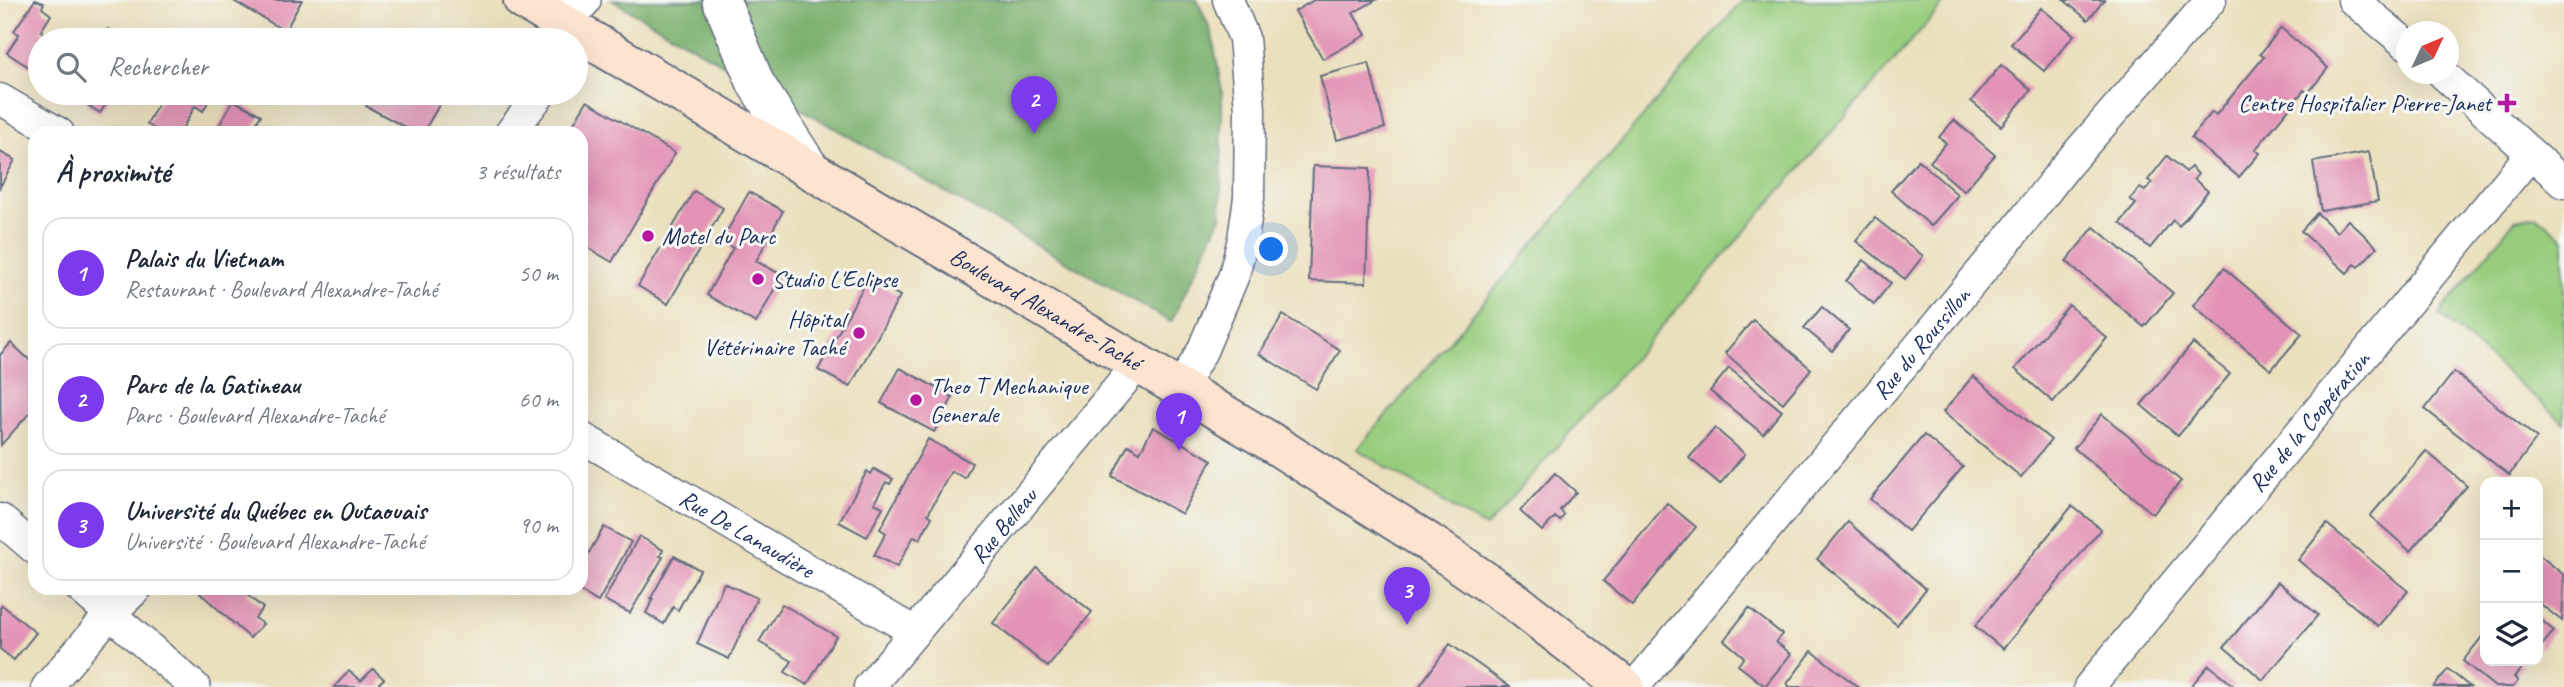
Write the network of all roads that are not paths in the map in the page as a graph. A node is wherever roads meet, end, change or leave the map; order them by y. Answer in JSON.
{"nodes":[{"id":1,"x":523,"y":0,"type":"edge"},
{"id":2,"x":720,"y":0,"type":"edge"},
{"id":3,"x":1228,"y":0,"type":"edge"},
{"id":4,"x":2211,"y":0,"type":"edge"},
{"id":5,"x":2353,"y":0,"type":"edge"},
{"id":6,"x":576,"y":27,"type":"edge"},
{"id":7,"x":588,"y":34,"type":"edge"},
{"id":8,"x":2396,"y":36,"type":"edge"},
{"id":9,"x":2453,"y":84,"type":"edge"},
{"id":10,"x":0,"y":99,"type":"edge"},
{"id":11,"x":532,"y":105,"type":"edge"},
{"id":12,"x":47,"y":126,"type":"edge"},
{"id":13,"x":515,"y":126,"type":"edge"},
{"id":14,"x":2530,"y":155,"type":"junction"},
{"id":15,"x":810,"y":168,"type":"junction"},
{"id":16,"x":2564,"y":183,"type":"edge"},
{"id":17,"x":1139,"y":363,"type":"junction"},
{"id":18,"x":1180,"y":389,"type":"junction"},
{"id":19,"x":588,"y":441,"type":"edge"},
{"id":20,"x":0,"y":519,"type":"edge"},
{"id":21,"x":28,"y":543,"type":"edge"},
{"id":22,"x":88,"y":595,"type":"edge"},
{"id":23,"x":130,"y":595,"type":"edge"},
{"id":24,"x":110,"y":614,"type":"junction"},
{"id":25,"x":915,"y":632,"type":"junction"},
{"id":26,"x":47,"y":687,"type":"edge"},
{"id":27,"x":195,"y":687,"type":"edge"},
{"id":28,"x":869,"y":687,"type":"edge"},
{"id":29,"x":1625,"y":687,"type":"edge"},
{"id":30,"x":1634,"y":687,"type":"edge"},
{"id":31,"x":2089,"y":687,"type":"edge"}],
"edges":[{"from":1,"to":6,"type":"main road","name":"Boulevard Alexandre-Taché"},
{"from":2,"to":15,"type":"street"},
{"from":3,"to":18,"type":"street"},
{"from":4,"to":30,"type":"street","name":"Rue du Roussillon"},
{"from":5,"to":8,"type":"street"},
{"from":7,"to":15,"type":"main road","name":"Boulevard Alexandre-Taché"},
{"from":9,"to":14,"type":"street"},
{"from":10,"to":12,"type":"street"},
{"from":11,"to":13,"type":"street"},
{"from":14,"to":16,"type":"street"},
{"from":14,"to":31,"type":"street","name":"Rue de la Coopération"},
{"from":15,"to":17,"type":"main road","name":"Boulevard Alexandre-Taché"},
{"from":17,"to":18,"type":"main road","name":"Boulevard Alexandre-Taché"},
{"from":17,"to":25,"type":"street","name":"Rue Belleau"},
{"from":18,"to":29,"type":"main road","name":"Boulevard Alexandre-Taché"},
{"from":19,"to":25,"type":"street","name":"Rue De Lanaudière"},
{"from":20,"to":21,"type":"street"},
{"from":22,"to":24,"type":"street"},
{"from":23,"to":24,"type":"street"},
{"from":24,"to":26,"type":"street"},
{"from":24,"to":27,"type":"street"},
{"from":25,"to":28,"type":"street","name":"Rue Belleau"}]}
